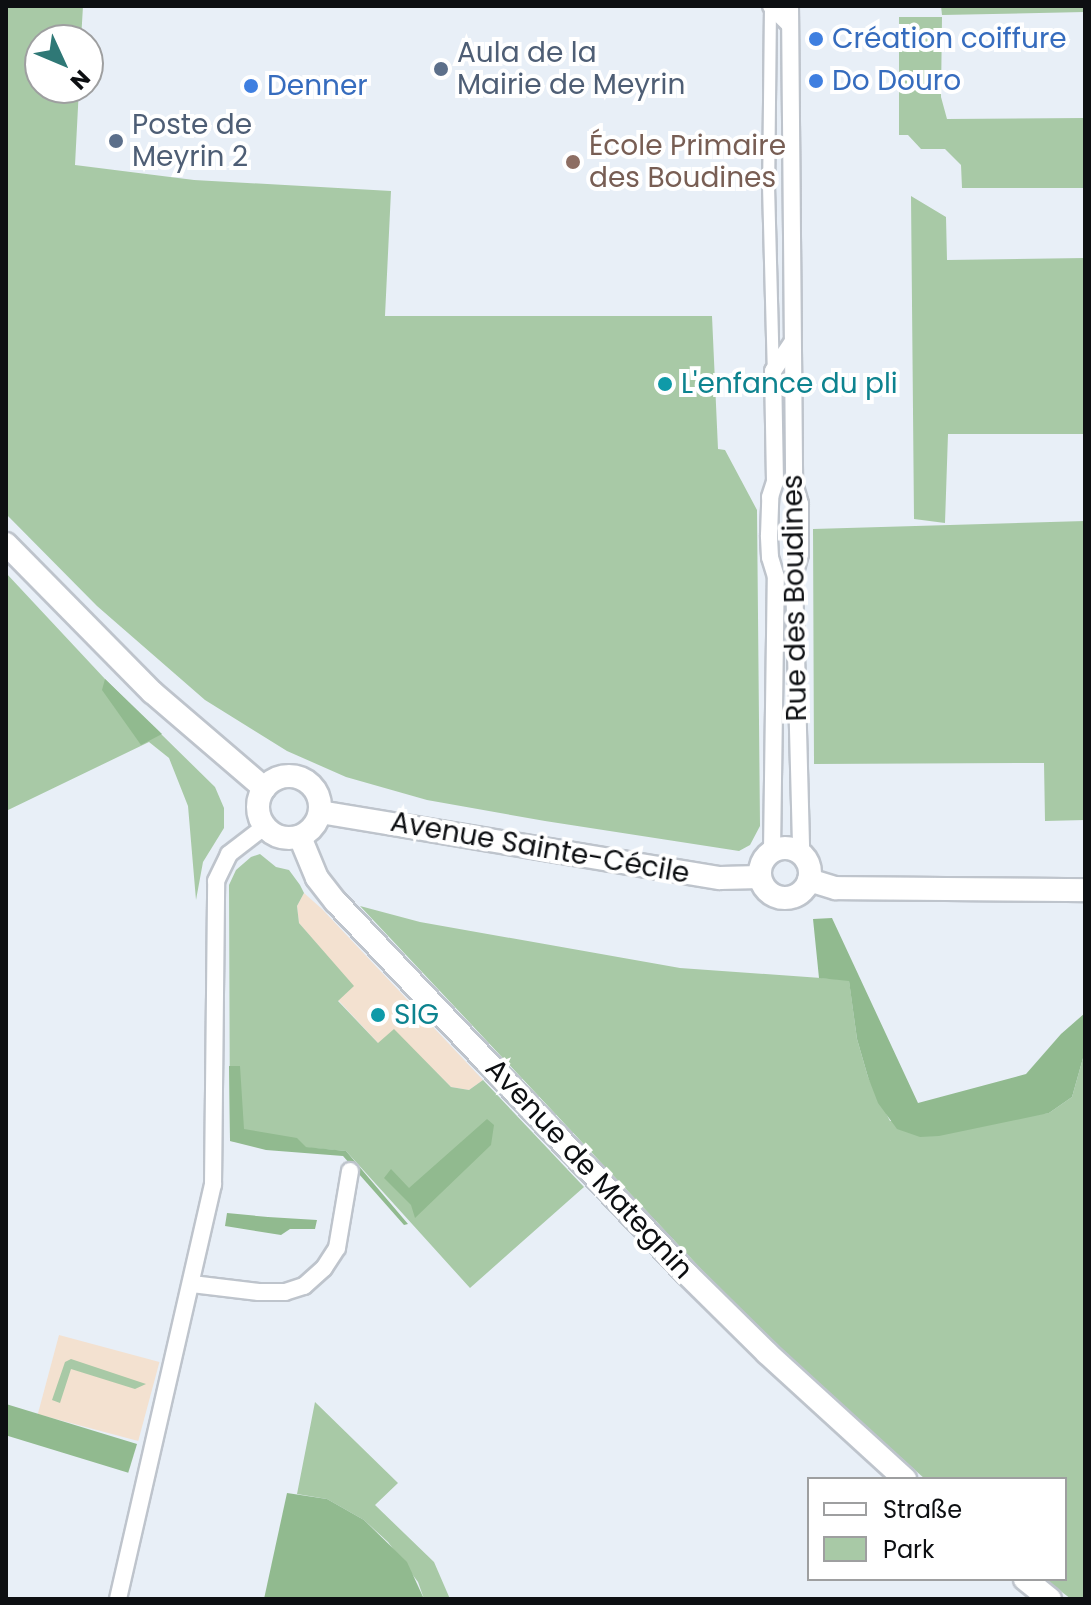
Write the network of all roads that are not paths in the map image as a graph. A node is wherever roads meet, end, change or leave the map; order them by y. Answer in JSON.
{"nodes":[{"id":1,"x":770,"y":6,"type":"edge"},
{"id":2,"x":790,"y":6,"type":"edge"},
{"id":3,"x":790,"y":25,"type":"junction"},
{"id":4,"x":792,"y":343,"type":"junction"},
{"id":5,"x":773,"y":371,"type":"junction"},
{"id":6,"x":6,"y":544,"type":"edge"},
{"id":7,"x":264,"y":788,"type":"junction"},
{"id":8,"x":320,"y":812,"type":"junction"},
{"id":9,"x":264,"y":827,"type":"junction"},
{"id":10,"x":300,"y":837,"type":"junction"},
{"id":11,"x":772,"y":851,"type":"junction"},
{"id":12,"x":801,"y":853,"type":"junction"},
{"id":13,"x":760,"y":877,"type":"junction"},
{"id":14,"x":809,"y":880,"type":"junction"},
{"id":15,"x":1085,"y":890,"type":"edge"},
{"id":16,"x":350,"y":1171,"type":"dead end"},
{"id":17,"x":192,"y":1284,"type":"junction"},
{"id":18,"x":903,"y":1477,"type":"edge"},
{"id":19,"x":1028,"y":1581,"type":"edge"},
{"id":20,"x":118,"y":1599,"type":"edge"},
{"id":21,"x":1050,"y":1599,"type":"edge"}],
"edges":[{"from":1,"to":3,"type":"street","name":"Rue des Boudines"},
{"from":1,"to":5,"type":"street","name":"Rue des Boudines"},
{"from":2,"to":3,"type":"street","name":"Rue des Boudines"},
{"from":3,"to":4,"type":"street","name":"Rue des Boudines"},
{"from":4,"to":5,"type":"street"},
{"from":4,"to":12,"type":"street","name":"Rue des Boudines"},
{"from":5,"to":11,"type":"street","name":"Rue des Boudines"},
{"from":6,"to":7,"type":"main road"},
{"from":7,"to":8,"type":"main road"},
{"from":7,"to":9,"type":"main road"},
{"from":8,"to":10,"type":"main road"},
{"from":8,"to":13,"type":"main road","name":"Avenue Sainte-Cécile"},
{"from":9,"to":10,"type":"main road"},
{"from":9,"to":17,"type":"street"},
{"from":10,"to":18,"type":"main road","name":"Avenue de Mategnin"},
{"from":11,"to":12,"type":"main road"},
{"from":11,"to":13,"type":"main road"},
{"from":12,"to":14,"type":"main road"},
{"from":13,"to":14,"type":"main road"},
{"from":14,"to":15,"type":"main road"},
{"from":16,"to":17,"type":"street"},
{"from":17,"to":20,"type":"street"},
{"from":19,"to":21,"type":"main road"}]}
